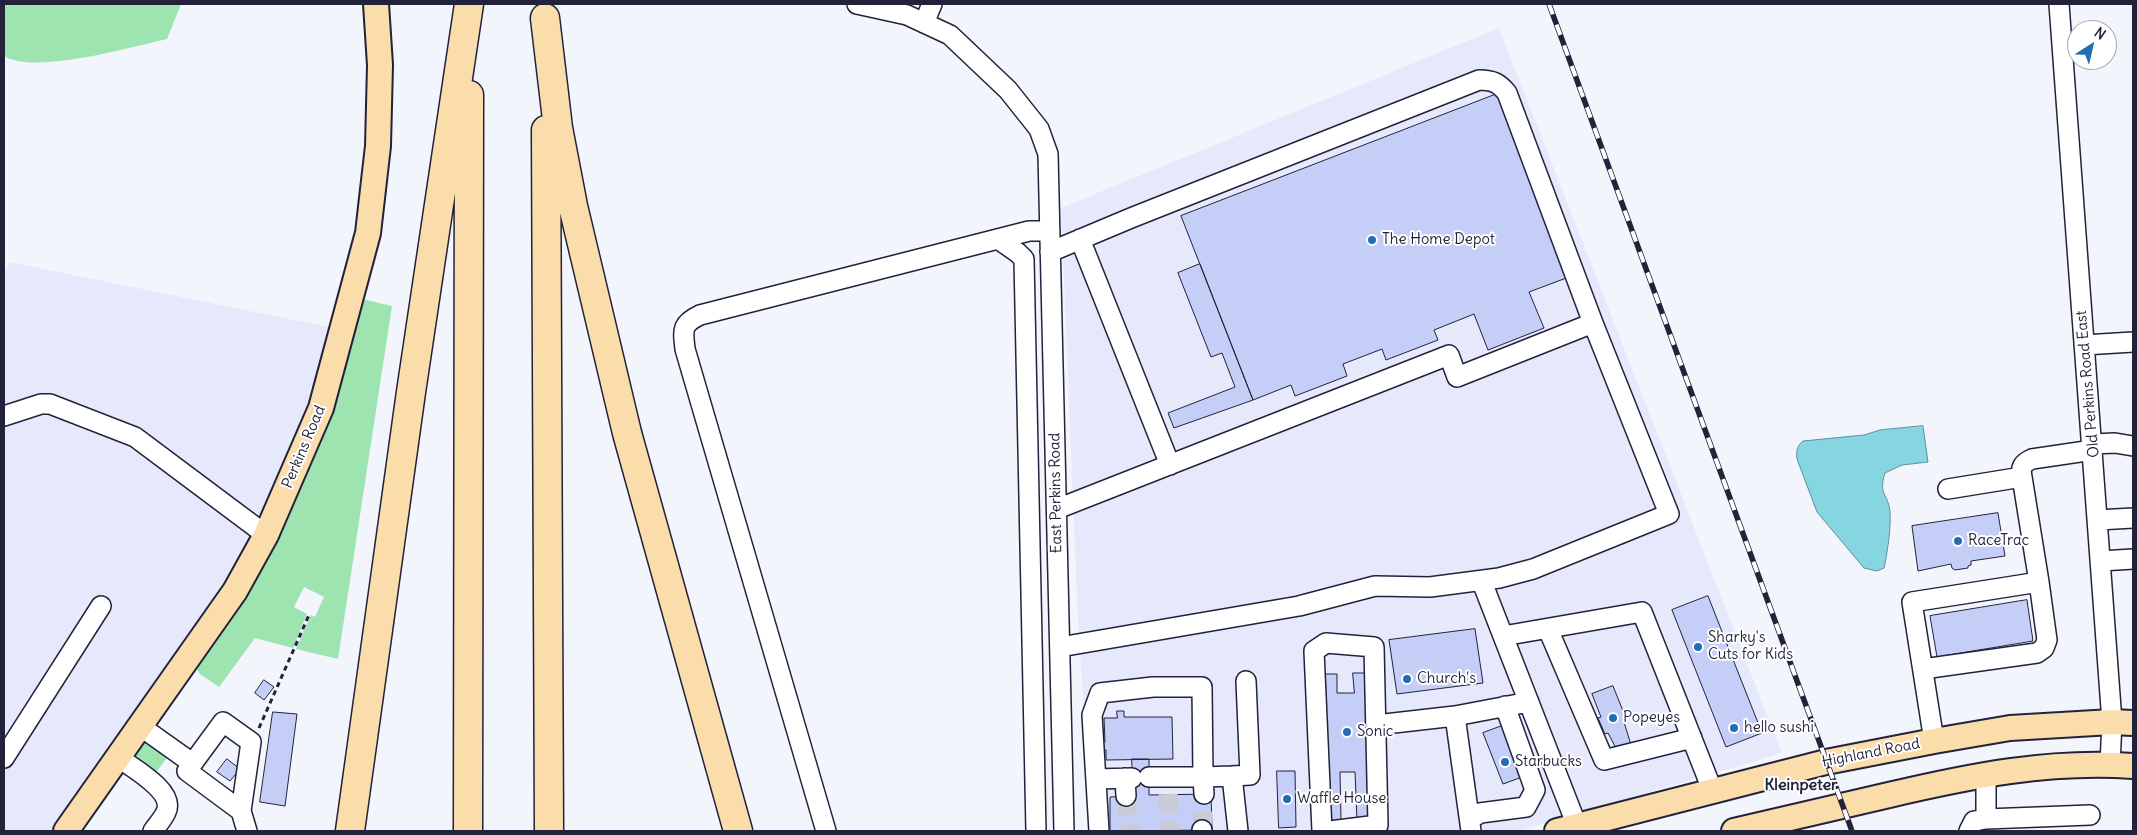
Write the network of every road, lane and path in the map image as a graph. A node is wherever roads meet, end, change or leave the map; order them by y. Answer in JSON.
{"nodes":[{"id":1,"x":376,"y":4,"type":"edge"},
{"id":2,"x":469,"y":4,"type":"edge"},
{"id":3,"x":857,"y":4,"type":"edge"},
{"id":4,"x":932,"y":4,"type":"edge"},
{"id":5,"x":2059,"y":4,"type":"edge"},
{"id":6,"x":545,"y":11,"type":"edge"},
{"id":7,"x":924,"y":23,"type":"junction"},
{"id":8,"x":1050,"y":231,"type":"junction"},
{"id":9,"x":998,"y":239,"type":"junction"},
{"id":10,"x":1080,"y":239,"type":"junction"},
{"id":11,"x":1050,"y":252,"type":"junction"},
{"id":12,"x":1593,"y":323,"type":"junction"},
{"id":13,"x":2133,"y":342,"type":"edge"},
{"id":14,"x":2084,"y":345,"type":"junction"},
{"id":15,"x":4,"y":416,"type":"edge"},
{"id":16,"x":2133,"y":446,"type":"edge"},
{"id":17,"x":2093,"y":447,"type":"junction"},
{"id":18,"x":1170,"y":465,"type":"junction"},
{"id":19,"x":2022,"y":477,"type":"junction"},
{"id":20,"x":1948,"y":489,"type":"dead end"},
{"id":21,"x":1056,"y":509,"type":"junction"},
{"id":22,"x":2133,"y":518,"type":"edge"},
{"id":23,"x":2098,"y":520,"type":"junction"},
{"id":24,"x":266,"y":535,"type":"junction"},
{"id":25,"x":2133,"y":559,"type":"edge"},
{"id":26,"x":2101,"y":561,"type":"junction"},
{"id":27,"x":1482,"y":582,"type":"junction"},
{"id":28,"x":2038,"y":582,"type":"junction"},
{"id":29,"x":101,"y":606,"type":"dead end"},
{"id":30,"x":380,"y":607,"type":"junction"},
{"id":31,"x":309,"y":615,"type":"dead end"},
{"id":32,"x":1548,"y":629,"type":"junction"},
{"id":33,"x":1503,"y":636,"type":"junction"},
{"id":34,"x":1060,"y":647,"type":"junction"},
{"id":35,"x":1923,"y":669,"type":"junction"},
{"id":36,"x":1246,"y":682,"type":"dead end"},
{"id":37,"x":1529,"y":702,"type":"junction"},
{"id":38,"x":1505,"y":706,"type":"junction"},
{"id":39,"x":1455,"y":716,"type":"junction"},
{"id":40,"x":2123,"y":722,"type":"edge"},
{"id":41,"x":1376,"y":725,"type":"junction"},
{"id":42,"x":140,"y":726,"type":"junction"},
{"id":43,"x":1692,"y":738,"type":"junction"},
{"id":44,"x":1934,"y":741,"type":"junction"},
{"id":45,"x":251,"y":742,"type":"junction"},
{"id":46,"x":118,"y":757,"type":"junction"},
{"id":47,"x":4,"y":758,"type":"edge"},
{"id":48,"x":192,"y":763,"type":"junction"},
{"id":49,"x":2110,"y":764,"type":"junction"},
{"id":50,"x":2133,"y":766,"type":"edge"},
{"id":51,"x":1986,"y":773,"type":"junction"},
{"id":52,"x":1232,"y":776,"type":"junction"},
{"id":53,"x":1096,"y":779,"type":"junction"},
{"id":54,"x":1203,"y":785,"type":"junction"},
{"id":55,"x":1713,"y":792,"type":"junction"},
{"id":56,"x":241,"y":811,"type":"junction"},
{"id":57,"x":2090,"y":815,"type":"dead end"},
{"id":58,"x":1986,"y":818,"type":"junction"},
{"id":59,"x":1470,"y":825,"type":"edge"},
{"id":60,"x":1377,"y":828,"type":"edge"},
{"id":61,"x":1571,"y":829,"type":"edge"},
{"id":62,"x":66,"y":831,"type":"edge"},
{"id":63,"x":152,"y":831,"type":"edge"},
{"id":64,"x":247,"y":831,"type":"edge"},
{"id":65,"x":336,"y":831,"type":"edge"},
{"id":66,"x":350,"y":831,"type":"edge"},
{"id":67,"x":468,"y":831,"type":"edge"},
{"id":68,"x":549,"y":831,"type":"edge"},
{"id":69,"x":738,"y":831,"type":"edge"},
{"id":70,"x":826,"y":831,"type":"edge"},
{"id":71,"x":1036,"y":831,"type":"edge"},
{"id":72,"x":1064,"y":831,"type":"edge"},
{"id":73,"x":1099,"y":831,"type":"edge"},
{"id":74,"x":1238,"y":831,"type":"edge"},
{"id":75,"x":1322,"y":831,"type":"edge"},
{"id":76,"x":1330,"y":831,"type":"edge"},
{"id":77,"x":1734,"y":831,"type":"edge"},
{"id":78,"x":1969,"y":831,"type":"edge"}],
"edges":[{"from":1,"to":24,"type":"main road","name":"Perkins Road"},
{"from":2,"to":30,"type":"highway"},
{"from":2,"to":67,"type":"highway"},
{"from":3,"to":7,"type":"street","name":"East Perkins Road"},
{"from":4,"to":7,"type":"street"},
{"from":5,"to":14,"type":"street","name":"Old Perkins Road East"},
{"from":6,"to":68,"type":"highway"},
{"from":6,"to":69,"type":"highway"},
{"from":7,"to":8,"type":"street","name":"East Perkins Road"},
{"from":8,"to":9,"type":"street"},
{"from":8,"to":11,"type":"street","name":"East Perkins Road"},
{"from":9,"to":70,"type":"street"},
{"from":9,"to":71,"type":"street"},
{"from":10,"to":11,"type":"street"},
{"from":10,"to":12,"type":"street"},
{"from":10,"to":18,"type":"street"},
{"from":11,"to":21,"type":"street","name":"East Perkins Road"},
{"from":12,"to":18,"type":"street"},
{"from":12,"to":27,"type":"street"},
{"from":13,"to":14,"type":"street"},
{"from":14,"to":17,"type":"street","name":"Old Perkins Road East"},
{"from":15,"to":24,"type":"street"},
{"from":16,"to":17,"type":"street"},
{"from":17,"to":19,"type":"street"},
{"from":17,"to":23,"type":"street","name":"Old Perkins Road East"},
{"from":18,"to":21,"type":"street"},
{"from":19,"to":20,"type":"street"},
{"from":19,"to":28,"type":"street"},
{"from":21,"to":34,"type":"street","name":"East Perkins Road"},
{"from":22,"to":23,"type":"street"},
{"from":23,"to":26,"type":"street","name":"Old Perkins Road East"},
{"from":24,"to":42,"type":"main road","name":"Perkins Road"},
{"from":25,"to":26,"type":"street"},
{"from":26,"to":40,"type":"street","name":"Old Perkins Road East"},
{"from":27,"to":33,"type":"street"},
{"from":27,"to":34,"type":"street"},
{"from":28,"to":35,"type":"street"},
{"from":28,"to":35,"type":"street"},
{"from":29,"to":47,"type":"street"},
{"from":30,"to":65,"type":"highway"},
{"from":30,"to":66,"type":"highway"},
{"from":31,"to":45,"type":"path"},
{"from":32,"to":33,"type":"street"},
{"from":32,"to":43,"type":"street"},
{"from":32,"to":43,"type":"street"},
{"from":33,"to":37,"type":"street"},
{"from":34,"to":72,"type":"street","name":"East Perkins Road"},
{"from":35,"to":44,"type":"street"},
{"from":36,"to":52,"type":"street"},
{"from":37,"to":38,"type":"street"},
{"from":37,"to":61,"type":"street"},
{"from":38,"to":39,"type":"street"},
{"from":38,"to":59,"type":"street"},
{"from":39,"to":41,"type":"street"},
{"from":39,"to":59,"type":"street"},
{"from":40,"to":44,"type":"main road","name":"Highland Road"},
{"from":40,"to":49,"type":"street","name":"Old Perkins Road East"},
{"from":41,"to":60,"type":"street"},
{"from":41,"to":75,"type":"street"},
{"from":42,"to":46,"type":"main road","name":"Perkins Road"},
{"from":42,"to":48,"type":"street"},
{"from":43,"to":55,"type":"street"},
{"from":44,"to":55,"type":"main road","name":"Highland Road"},
{"from":45,"to":48,"type":"street"},
{"from":45,"to":56,"type":"street"},
{"from":46,"to":62,"type":"main road","name":"Perkins Road"},
{"from":46,"to":63,"type":"street"},
{"from":48,"to":56,"type":"street"},
{"from":49,"to":50,"type":"main road"},
{"from":49,"to":51,"type":"main road"},
{"from":51,"to":58,"type":"street"},
{"from":51,"to":77,"type":"main road"},
{"from":52,"to":54,"type":"street"},
{"from":52,"to":74,"type":"street"},
{"from":53,"to":54,"type":"street"},
{"from":53,"to":54,"type":"street"},
{"from":53,"to":73,"type":"street"},
{"from":55,"to":61,"type":"main road","name":"Highland Road"},
{"from":56,"to":64,"type":"street"},
{"from":57,"to":58,"type":"street"},
{"from":58,"to":78,"type":"street"},
{"from":60,"to":76,"type":"street"}]}
